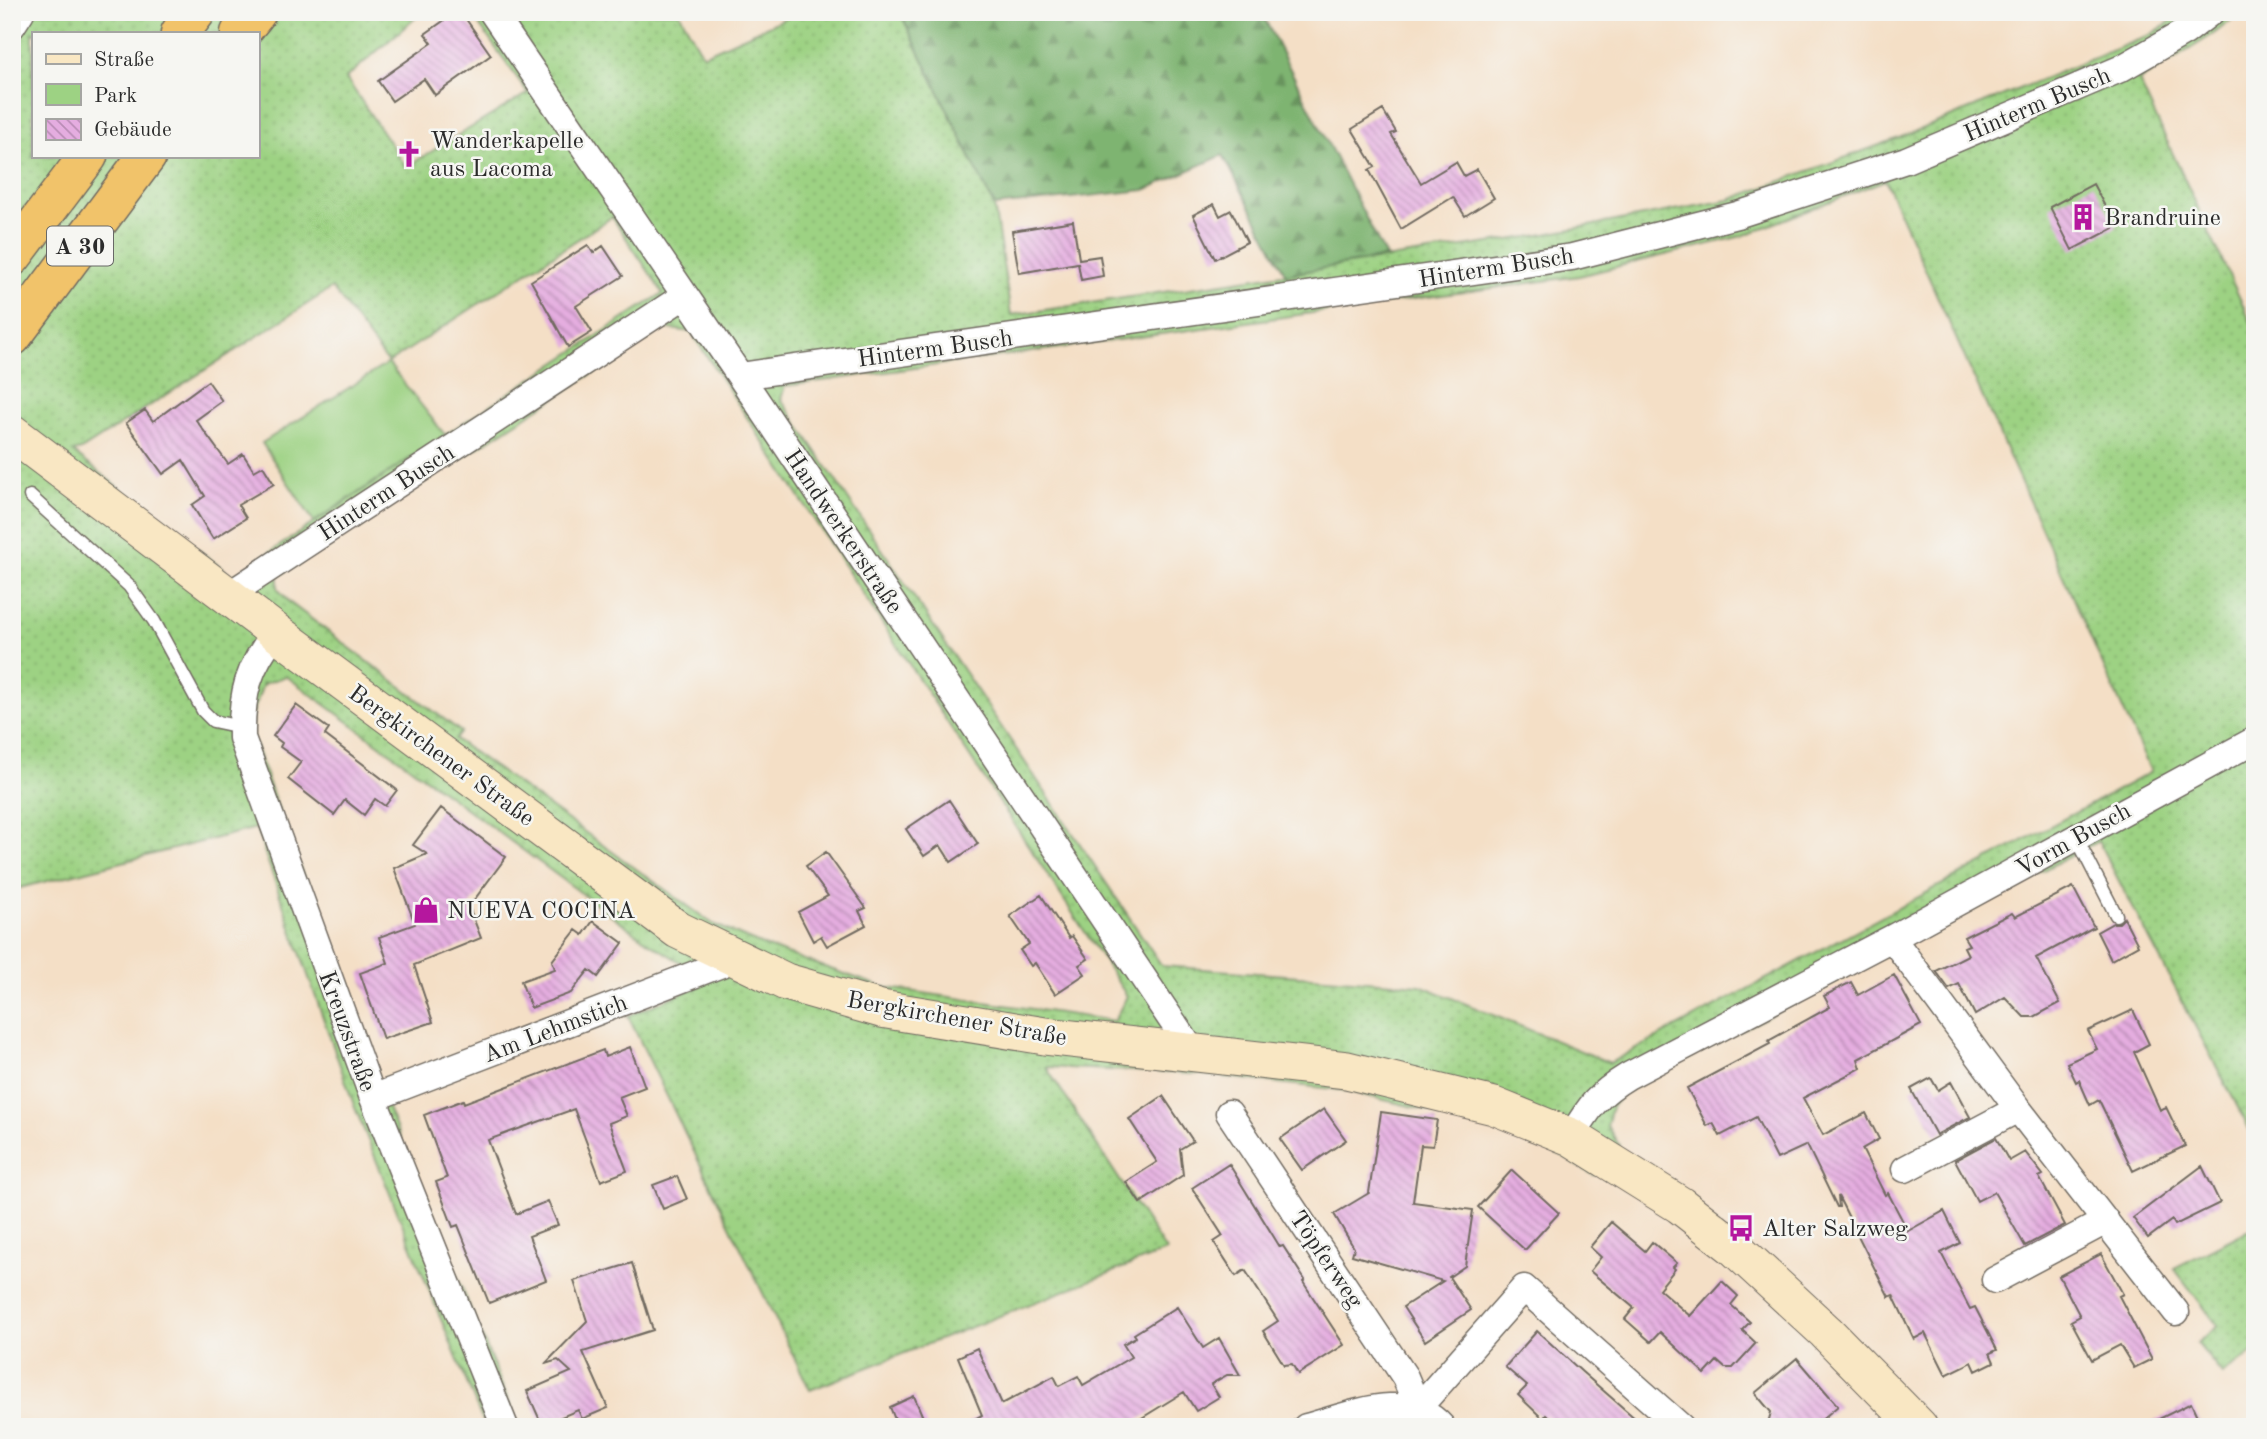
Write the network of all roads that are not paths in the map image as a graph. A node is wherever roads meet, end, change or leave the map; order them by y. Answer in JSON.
{"nodes":[{"id":1,"x":21,"y":12,"type":"edge"},
{"id":2,"x":196,"y":12,"type":"edge"},
{"id":3,"x":257,"y":12,"type":"edge"},
{"id":4,"x":492,"y":12,"type":"edge"},
{"id":5,"x":2211,"y":12,"type":"edge"},
{"id":6,"x":12,"y":26,"type":"edge"},
{"id":7,"x":181,"y":32,"type":"edge"},
{"id":8,"x":241,"y":32,"type":"edge"},
{"id":9,"x":86,"y":158,"type":"edge"},
{"id":10,"x":146,"y":158,"type":"edge"},
{"id":11,"x":12,"y":257,"type":"edge"},
{"id":12,"x":684,"y":296,"type":"junction"},
{"id":13,"x":12,"y":337,"type":"edge"},
{"id":14,"x":740,"y":376,"type":"junction"},
{"id":15,"x":15,"y":435,"type":"edge"},
{"id":16,"x":30,"y":496,"type":"dead end"},
{"id":17,"x":228,"y":596,"type":"junction"},
{"id":18,"x":276,"y":632,"type":"junction"},
{"id":19,"x":242,"y":727,"type":"junction"},
{"id":20,"x":2255,"y":740,"type":"edge"},
{"id":21,"x":2076,"y":837,"type":"junction"},
{"id":22,"x":2116,"y":915,"type":"dead end"},
{"id":23,"x":1892,"y":938,"type":"junction"},
{"id":24,"x":737,"y":958,"type":"junction"},
{"id":25,"x":1193,"y":1052,"type":"junction"},
{"id":26,"x":373,"y":1098,"type":"junction"},
{"id":27,"x":2018,"y":1109,"type":"junction"},
{"id":28,"x":1229,"y":1113,"type":"dead end"},
{"id":29,"x":1571,"y":1137,"type":"junction"},
{"id":30,"x":1905,"y":1168,"type":"dead end"},
{"id":31,"x":2106,"y":1221,"type":"junction"},
{"id":32,"x":1995,"y":1280,"type":"dead end"},
{"id":33,"x":2176,"y":1312,"type":"dead end"},
{"id":34,"x":1418,"y":1408,"type":"junction"},
{"id":35,"x":505,"y":1427,"type":"edge"},
{"id":36,"x":1306,"y":1427,"type":"edge"},
{"id":37,"x":1442,"y":1427,"type":"edge"},
{"id":38,"x":1681,"y":1427,"type":"edge"},
{"id":39,"x":1919,"y":1427,"type":"edge"}],
"edges":[{"from":1,"to":6,"type":"street"},
{"from":2,"to":7,"type":"highway"},
{"from":3,"to":8,"type":"highway"},
{"from":4,"to":12,"type":"street","name":"Handwerkerstraße"},
{"from":5,"to":14,"type":"street","name":"Hinterm Busch"},
{"from":9,"to":11,"type":"highway","number":"A 30"},
{"from":10,"to":13,"type":"highway","number":"A 30"},
{"from":12,"to":14,"type":"street","name":"Handwerkerstraße"},
{"from":12,"to":17,"type":"street","name":"Hinterm Busch"},
{"from":14,"to":25,"type":"street","name":"Handwerkerstraße"},
{"from":15,"to":17,"type":"street","name":"Bergkirchener Straße"},
{"from":16,"to":19,"type":"lane"},
{"from":17,"to":18,"type":"street","name":"Bergkirchener Straße"},
{"from":18,"to":19,"type":"street","name":"Kreuzstraße"},
{"from":18,"to":24,"type":"street","name":"Bergkirchener Straße"},
{"from":19,"to":26,"type":"street","name":"Kreuzstraße"},
{"from":20,"to":21,"type":"street","name":"Vorm Busch"},
{"from":21,"to":22,"type":"lane"},
{"from":21,"to":23,"type":"street","name":"Vorm Busch"},
{"from":23,"to":27,"type":"street"},
{"from":23,"to":29,"type":"street","name":"Vorm Busch"},
{"from":24,"to":25,"type":"street","name":"Bergkirchener Straße"},
{"from":24,"to":26,"type":"street","name":"Am Lehmstich"},
{"from":25,"to":29,"type":"street","name":"Bergkirchener Straße"},
{"from":26,"to":35,"type":"street","name":"Kreuzstraße"},
{"from":27,"to":30,"type":"street"},
{"from":27,"to":31,"type":"street"},
{"from":28,"to":34,"type":"street","name":"Töpferweg"},
{"from":29,"to":39,"type":"street","name":"Bergkirchener Straße"},
{"from":31,"to":32,"type":"street"},
{"from":31,"to":33,"type":"street"},
{"from":34,"to":36,"type":"street"},
{"from":34,"to":37,"type":"street"},
{"from":34,"to":38,"type":"street"}]}
